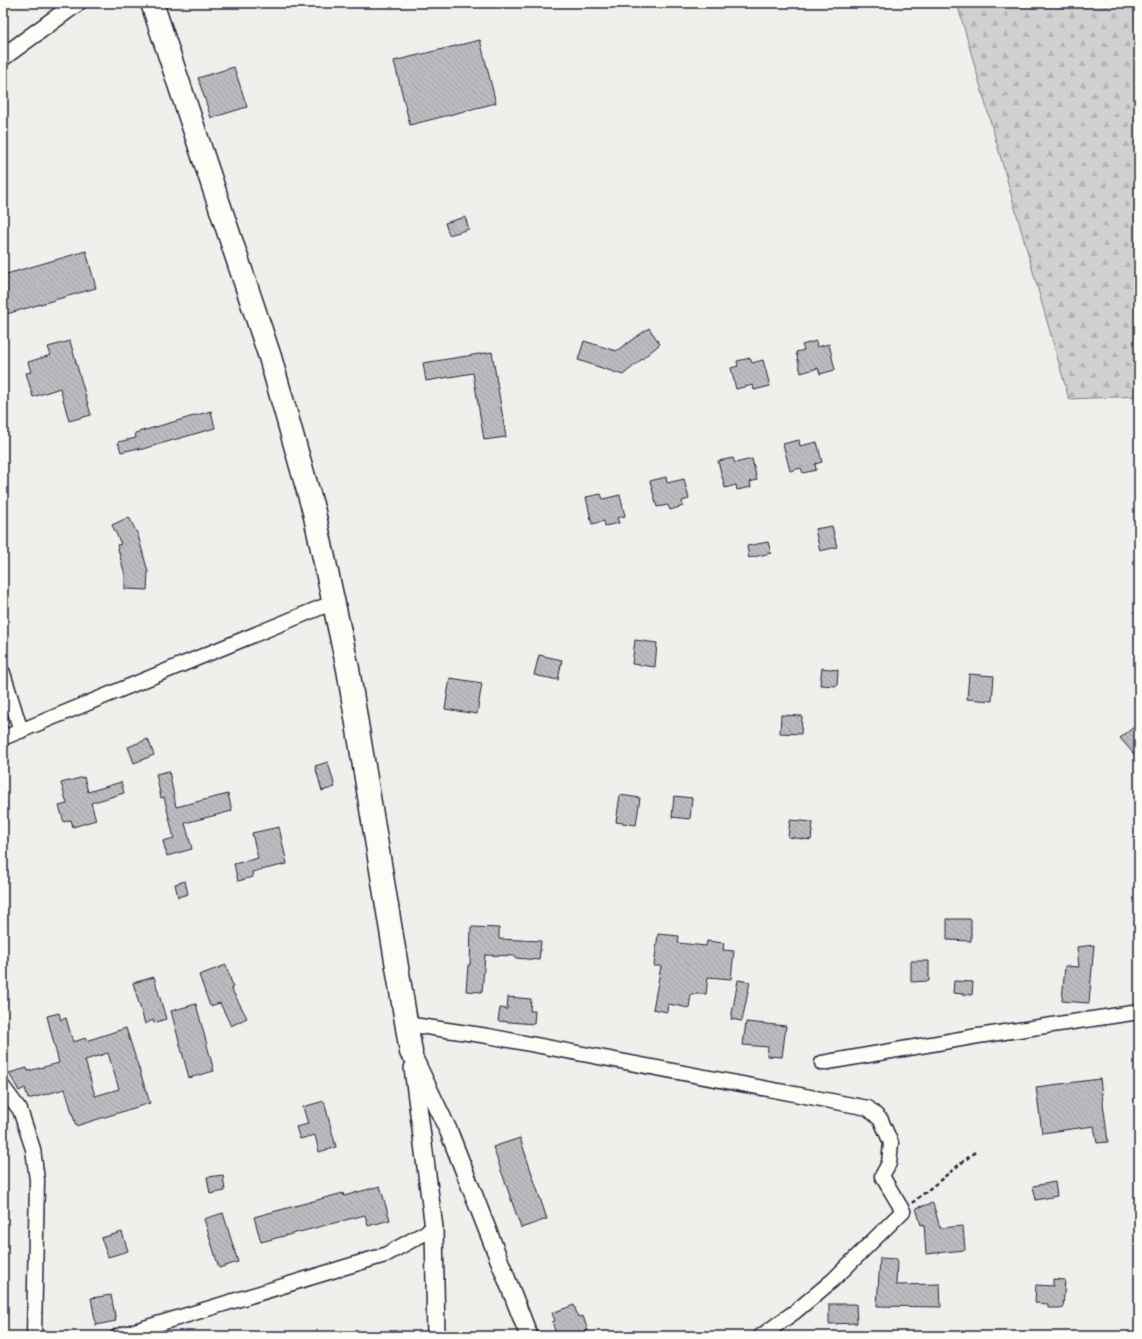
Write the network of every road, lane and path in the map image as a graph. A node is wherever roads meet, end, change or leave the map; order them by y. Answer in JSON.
{"nodes":[{"id":1,"x":77,"y":3,"type":"edge"},
{"id":2,"x":152,"y":3,"type":"edge"},
{"id":3,"x":3,"y":57,"type":"edge"},
{"id":4,"x":334,"y":602,"type":"junction"},
{"id":5,"x":3,"y":673,"type":"edge"},
{"id":6,"x":21,"y":731,"type":"junction"},
{"id":7,"x":3,"y":738,"type":"edge"},
{"id":8,"x":1139,"y":1012,"type":"edge"},
{"id":9,"x":406,"y":1024,"type":"junction"},
{"id":10,"x":411,"y":1052,"type":"junction"},
{"id":11,"x":822,"y":1063,"type":"dead end"},
{"id":12,"x":3,"y":1087,"type":"edge"},
{"id":13,"x":976,"y":1152,"type":"dead end"},
{"id":14,"x":902,"y":1211,"type":"junction"},
{"id":15,"x":434,"y":1228,"type":"junction"},
{"id":16,"x":34,"y":1336,"type":"edge"},
{"id":17,"x":118,"y":1336,"type":"edge"},
{"id":18,"x":436,"y":1336,"type":"edge"},
{"id":19,"x":529,"y":1336,"type":"edge"},
{"id":20,"x":761,"y":1336,"type":"edge"}],
"edges":[{"from":1,"to":3,"type":"street"},
{"from":2,"to":4,"type":"highway"},
{"from":4,"to":6,"type":"street"},
{"from":4,"to":9,"type":"highway"},
{"from":5,"to":6,"type":"street"},
{"from":6,"to":7,"type":"street"},
{"from":8,"to":11,"type":"street"},
{"from":9,"to":10,"type":"highway"},
{"from":9,"to":14,"type":"street"},
{"from":10,"to":15,"type":"street"},
{"from":10,"to":19,"type":"street"},
{"from":12,"to":16,"type":"street"},
{"from":13,"to":14,"type":"path"},
{"from":14,"to":20,"type":"street"},
{"from":15,"to":17,"type":"street"},
{"from":15,"to":18,"type":"street"}]}
